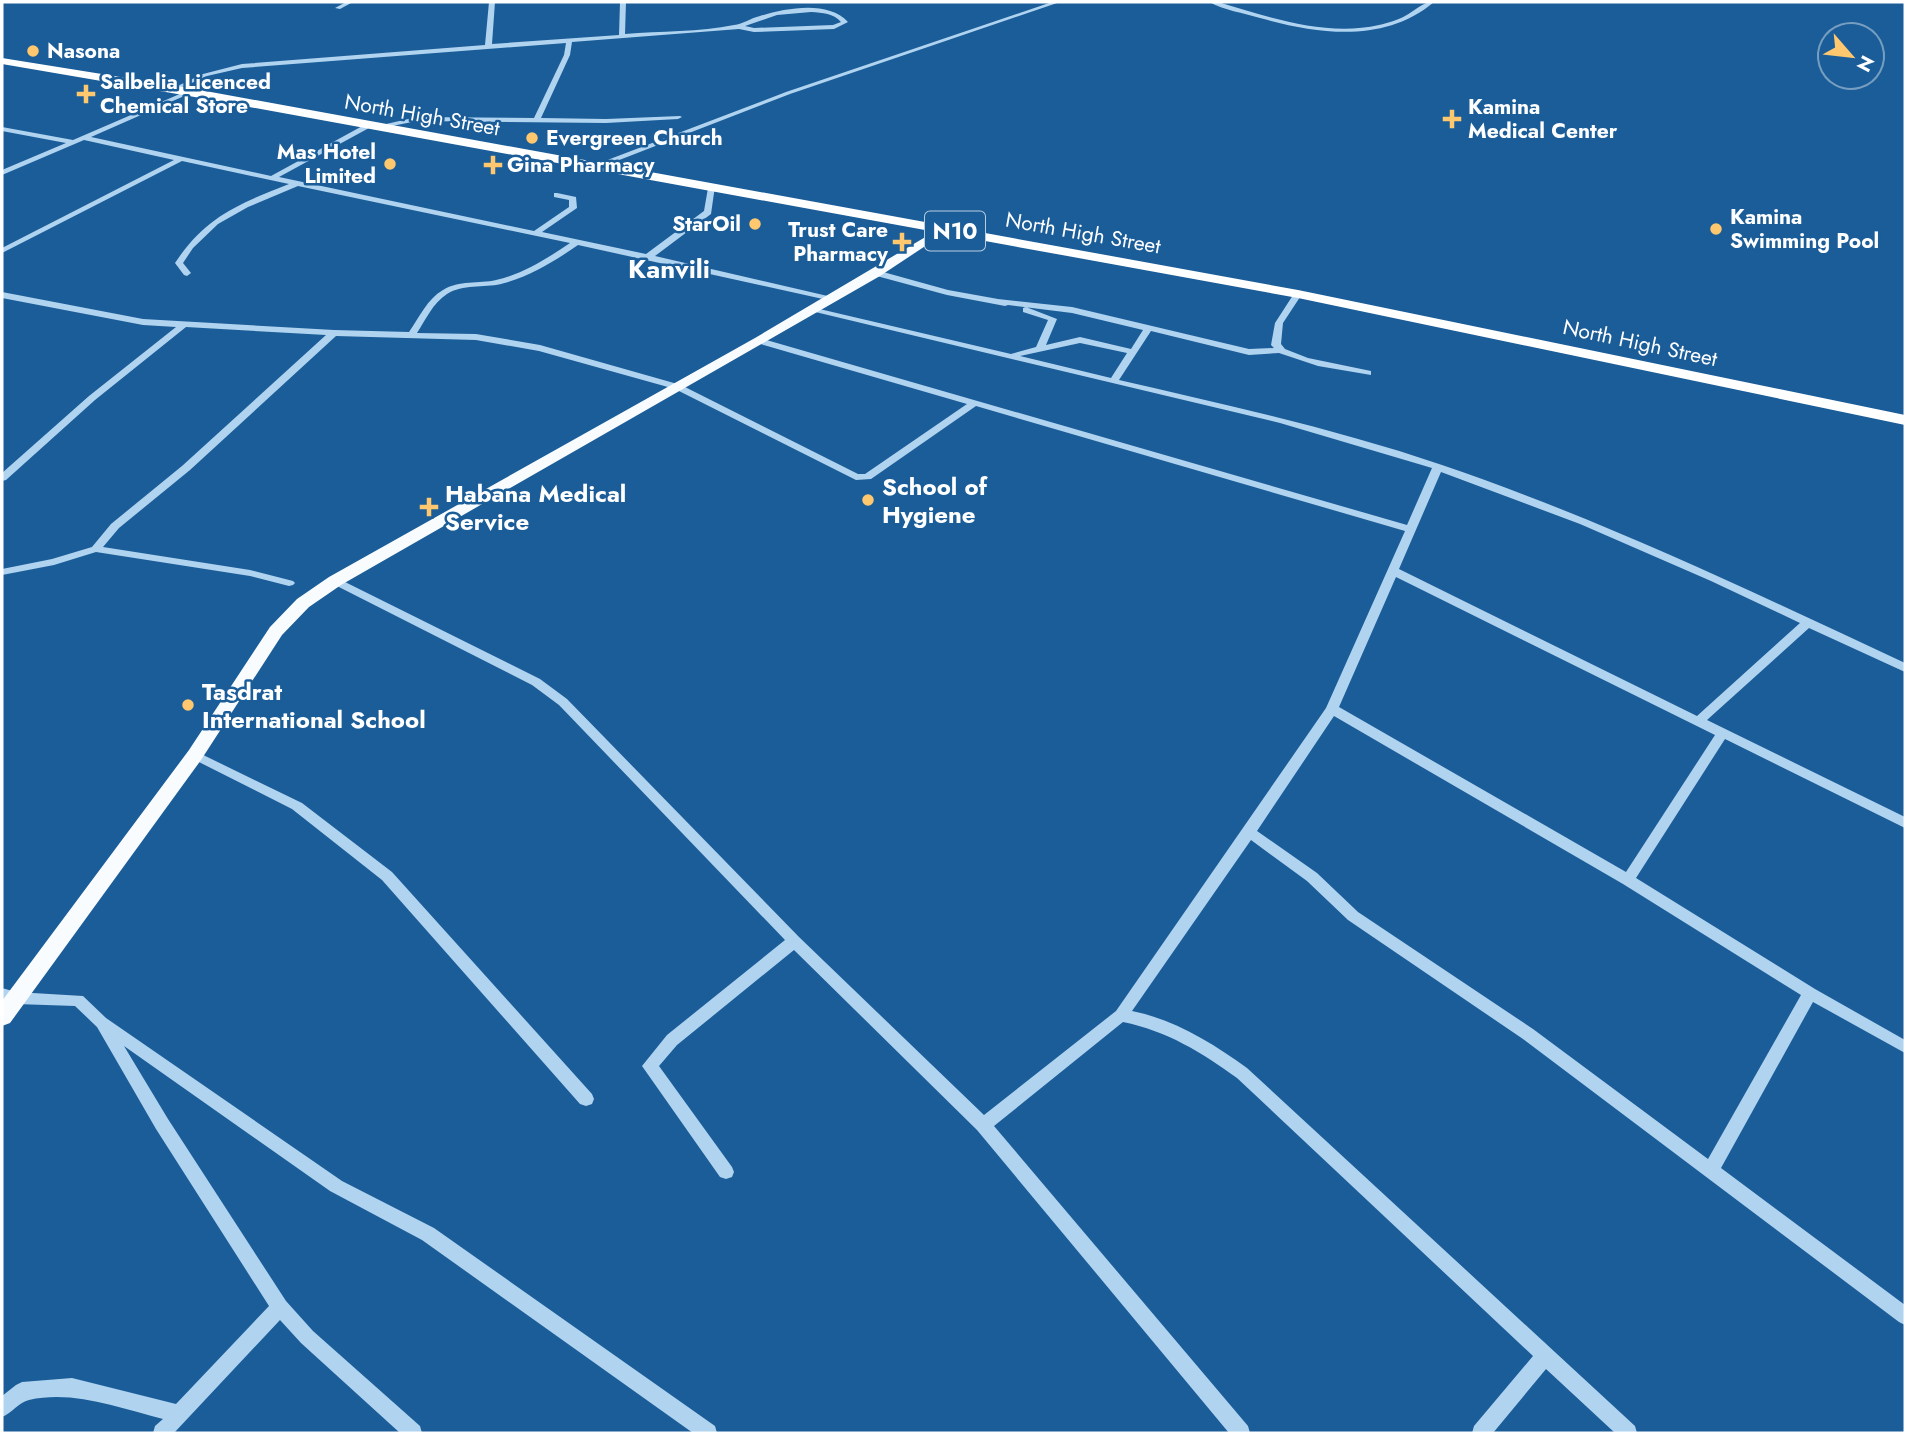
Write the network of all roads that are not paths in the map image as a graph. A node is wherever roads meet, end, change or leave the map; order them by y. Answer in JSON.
{"nodes":[{"id":1,"x":350,"y":2,"type":"edge"},
{"id":2,"x":492,"y":2,"type":"edge"},
{"id":3,"x":623,"y":2,"type":"edge"},
{"id":4,"x":1057,"y":2,"type":"edge"},
{"id":5,"x":1212,"y":2,"type":"edge"},
{"id":6,"x":1432,"y":2,"type":"edge"},
{"id":7,"x":338,"y":8,"type":"dead end"},
{"id":8,"x":739,"y":27,"type":"junction"},
{"id":9,"x":622,"y":37,"type":"junction"},
{"id":10,"x":569,"y":42,"type":"junction"},
{"id":11,"x":488,"y":48,"type":"junction"},
{"id":12,"x":2,"y":61,"type":"edge"},
{"id":13,"x":172,"y":90,"type":"junction"},
{"id":14,"x":189,"y":92,"type":"junction"},
{"id":15,"x":678,"y":117,"type":"dead end"},
{"id":16,"x":537,"y":120,"type":"junction"},
{"id":17,"x":371,"y":127,"type":"junction"},
{"id":18,"x":2,"y":129,"type":"edge"},
{"id":19,"x":84,"y":138,"type":"junction"},
{"id":20,"x":74,"y":143,"type":"junction"},
{"id":21,"x":180,"y":159,"type":"junction"},
{"id":22,"x":593,"y":167,"type":"junction"},
{"id":23,"x":2,"y":173,"type":"edge"},
{"id":24,"x":270,"y":179,"type":"junction"},
{"id":25,"x":296,"y":183,"type":"junction"},
{"id":26,"x":712,"y":188,"type":"junction"},
{"id":27,"x":557,"y":195,"type":"dead end"},
{"id":28,"x":944,"y":229,"type":"junction"},
{"id":29,"x":536,"y":233,"type":"junction"},
{"id":30,"x":577,"y":242,"type":"junction"},
{"id":31,"x":2,"y":251,"type":"edge"},
{"id":32,"x":648,"y":257,"type":"junction"},
{"id":33,"x":187,"y":273,"type":"dead end"},
{"id":34,"x":876,"y":273,"type":"junction"},
{"id":35,"x":1298,"y":294,"type":"junction"},
{"id":36,"x":2,"y":295,"type":"edge"},
{"id":37,"x":829,"y":299,"type":"junction"},
{"id":38,"x":1000,"y":301,"type":"junction"},
{"id":39,"x":811,"y":310,"type":"junction"},
{"id":40,"x":187,"y":323,"type":"junction"},
{"id":41,"x":1148,"y":329,"type":"junction"},
{"id":42,"x":334,"y":333,"type":"junction"},
{"id":43,"x":412,"y":334,"type":"junction"},
{"id":44,"x":760,"y":341,"type":"junction"},
{"id":45,"x":1040,"y":349,"type":"junction"},
{"id":46,"x":1279,"y":350,"type":"junction"},
{"id":47,"x":1133,"y":352,"type":"junction"},
{"id":48,"x":1011,"y":356,"type":"junction"},
{"id":49,"x":1368,"y":373,"type":"dead end"},
{"id":50,"x":1113,"y":381,"type":"junction"},
{"id":51,"x":678,"y":387,"type":"junction"},
{"id":52,"x":973,"y":404,"type":"junction"},
{"id":53,"x":1905,"y":420,"type":"edge"},
{"id":54,"x":1438,"y":467,"type":"junction"},
{"id":55,"x":2,"y":478,"type":"edge"},
{"id":56,"x":1409,"y":529,"type":"junction"},
{"id":57,"x":96,"y":549,"type":"junction"},
{"id":58,"x":54,"y":562,"type":"junction"},
{"id":59,"x":2,"y":564,"type":"edge"},
{"id":60,"x":1393,"y":571,"type":"junction"},
{"id":61,"x":2,"y":572,"type":"edge"},
{"id":62,"x":335,"y":581,"type":"junction"},
{"id":63,"x":289,"y":583,"type":"dead end"},
{"id":64,"x":1807,"y":623,"type":"junction"},
{"id":65,"x":1905,"y":668,"type":"edge"},
{"id":66,"x":1332,"y":709,"type":"junction"},
{"id":67,"x":1699,"y":721,"type":"junction"},
{"id":68,"x":1723,"y":732,"type":"junction"},
{"id":69,"x":195,"y":755,"type":"junction"},
{"id":70,"x":1905,"y":823,"type":"edge"},
{"id":71,"x":1249,"y":832,"type":"junction"},
{"id":72,"x":1628,"y":880,"type":"junction"},
{"id":73,"x":793,"y":941,"type":"junction"},
{"id":74,"x":1810,"y":993,"type":"junction"},
{"id":75,"x":9,"y":996,"type":"edge"},
{"id":76,"x":1121,"y":1015,"type":"junction"},
{"id":77,"x":2,"y":1017,"type":"edge"},
{"id":78,"x":102,"y":1022,"type":"junction"},
{"id":79,"x":1905,"y":1047,"type":"edge"},
{"id":80,"x":586,"y":1099,"type":"dead end"},
{"id":81,"x":983,"y":1125,"type":"junction"},
{"id":82,"x":726,"y":1172,"type":"dead end"},
{"id":83,"x":1710,"y":1172,"type":"junction"},
{"id":84,"x":280,"y":1307,"type":"junction"},
{"id":85,"x":1905,"y":1316,"type":"edge"},
{"id":86,"x":1545,"y":1356,"type":"junction"},
{"id":87,"x":2,"y":1408,"type":"edge"},
{"id":88,"x":179,"y":1413,"type":"junction"},
{"id":89,"x":162,"y":1433,"type":"edge"},
{"id":90,"x":413,"y":1433,"type":"edge"},
{"id":91,"x":708,"y":1433,"type":"edge"},
{"id":92,"x":1241,"y":1433,"type":"edge"},
{"id":93,"x":1480,"y":1433,"type":"edge"},
{"id":94,"x":1628,"y":1433,"type":"edge"}],
"edges":[{"from":1,"to":7,"type":"street"},
{"from":2,"to":11,"type":"street"},
{"from":3,"to":9,"type":"street"},
{"from":4,"to":22,"type":"street"},
{"from":5,"to":6,"type":"street"},
{"from":8,"to":8,"type":"street"},
{"from":8,"to":9,"type":"street"},
{"from":9,"to":10,"type":"street"},
{"from":10,"to":11,"type":"street"},
{"from":10,"to":16,"type":"street"},
{"from":11,"to":13,"type":"street"},
{"from":12,"to":13,"type":"highway","name":"North High Street","number":"N10"},
{"from":13,"to":14,"type":"highway","name":"North High Street","number":"N10"},
{"from":14,"to":17,"type":"highway","name":"North High Street","number":"N10"},
{"from":14,"to":19,"type":"street"},
{"from":15,"to":16,"type":"street"},
{"from":16,"to":17,"type":"street"},
{"from":17,"to":22,"type":"highway","name":"North High Street","number":"N10"},
{"from":17,"to":24,"type":"street"},
{"from":18,"to":20,"type":"street"},
{"from":19,"to":20,"type":"street"},
{"from":19,"to":21,"type":"street"},
{"from":20,"to":23,"type":"street"},
{"from":21,"to":24,"type":"street"},
{"from":21,"to":31,"type":"street"},
{"from":22,"to":26,"type":"highway","name":"North High Street","number":"N10"},
{"from":24,"to":25,"type":"street"},
{"from":25,"to":29,"type":"street"},
{"from":25,"to":33,"type":"street"},
{"from":26,"to":28,"type":"highway","name":"North High Street","number":"N10"},
{"from":26,"to":32,"type":"street"},
{"from":27,"to":29,"type":"street"},
{"from":28,"to":34,"type":"main road"},
{"from":28,"to":35,"type":"highway","name":"North High Street","number":"N10"},
{"from":29,"to":30,"type":"street"},
{"from":30,"to":32,"type":"street"},
{"from":30,"to":43,"type":"street"},
{"from":32,"to":37,"type":"street"},
{"from":34,"to":37,"type":"main road"},
{"from":34,"to":38,"type":"street"},
{"from":35,"to":46,"type":"street"},
{"from":35,"to":53,"type":"highway","name":"North High Street","number":"N10"},
{"from":36,"to":40,"type":"street"},
{"from":37,"to":39,"type":"main road"},
{"from":38,"to":41,"type":"street"},
{"from":38,"to":45,"type":"street"},
{"from":39,"to":44,"type":"main road"},
{"from":39,"to":48,"type":"street"},
{"from":40,"to":42,"type":"street"},
{"from":40,"to":55,"type":"street"},
{"from":41,"to":46,"type":"street"},
{"from":41,"to":47,"type":"street"},
{"from":42,"to":43,"type":"street"},
{"from":42,"to":57,"type":"street"},
{"from":43,"to":51,"type":"street"},
{"from":44,"to":51,"type":"main road"},
{"from":44,"to":52,"type":"street"},
{"from":45,"to":47,"type":"street"},
{"from":45,"to":48,"type":"street"},
{"from":46,"to":49,"type":"street"},
{"from":47,"to":50,"type":"street"},
{"from":48,"to":50,"type":"street"},
{"from":50,"to":54,"type":"street"},
{"from":51,"to":52,"type":"street"},
{"from":51,"to":62,"type":"main road"},
{"from":52,"to":56,"type":"street"},
{"from":54,"to":56,"type":"street"},
{"from":54,"to":64,"type":"street"},
{"from":56,"to":60,"type":"street"},
{"from":57,"to":58,"type":"street"},
{"from":57,"to":63,"type":"street"},
{"from":58,"to":59,"type":"street"},
{"from":58,"to":61,"type":"street"},
{"from":60,"to":66,"type":"street"},
{"from":60,"to":67,"type":"street"},
{"from":62,"to":69,"type":"main road"},
{"from":62,"to":73,"type":"street"},
{"from":64,"to":65,"type":"street"},
{"from":64,"to":67,"type":"street"},
{"from":66,"to":71,"type":"street"},
{"from":66,"to":72,"type":"street"},
{"from":67,"to":68,"type":"street"},
{"from":68,"to":70,"type":"street"},
{"from":68,"to":72,"type":"street"},
{"from":69,"to":75,"type":"main road"},
{"from":69,"to":80,"type":"street"},
{"from":71,"to":76,"type":"street"},
{"from":71,"to":83,"type":"street"},
{"from":72,"to":74,"type":"street"},
{"from":73,"to":81,"type":"street"},
{"from":73,"to":82,"type":"street"},
{"from":74,"to":79,"type":"street"},
{"from":74,"to":83,"type":"street"},
{"from":75,"to":77,"type":"main road"},
{"from":75,"to":78,"type":"street"},
{"from":76,"to":81,"type":"street"},
{"from":76,"to":86,"type":"street"},
{"from":78,"to":84,"type":"street"},
{"from":78,"to":91,"type":"street"},
{"from":81,"to":92,"type":"street"},
{"from":83,"to":85,"type":"street"},
{"from":84,"to":88,"type":"street"},
{"from":84,"to":90,"type":"street"},
{"from":86,"to":93,"type":"street"},
{"from":86,"to":94,"type":"street"},
{"from":87,"to":88,"type":"street"},
{"from":88,"to":89,"type":"street"}]}
